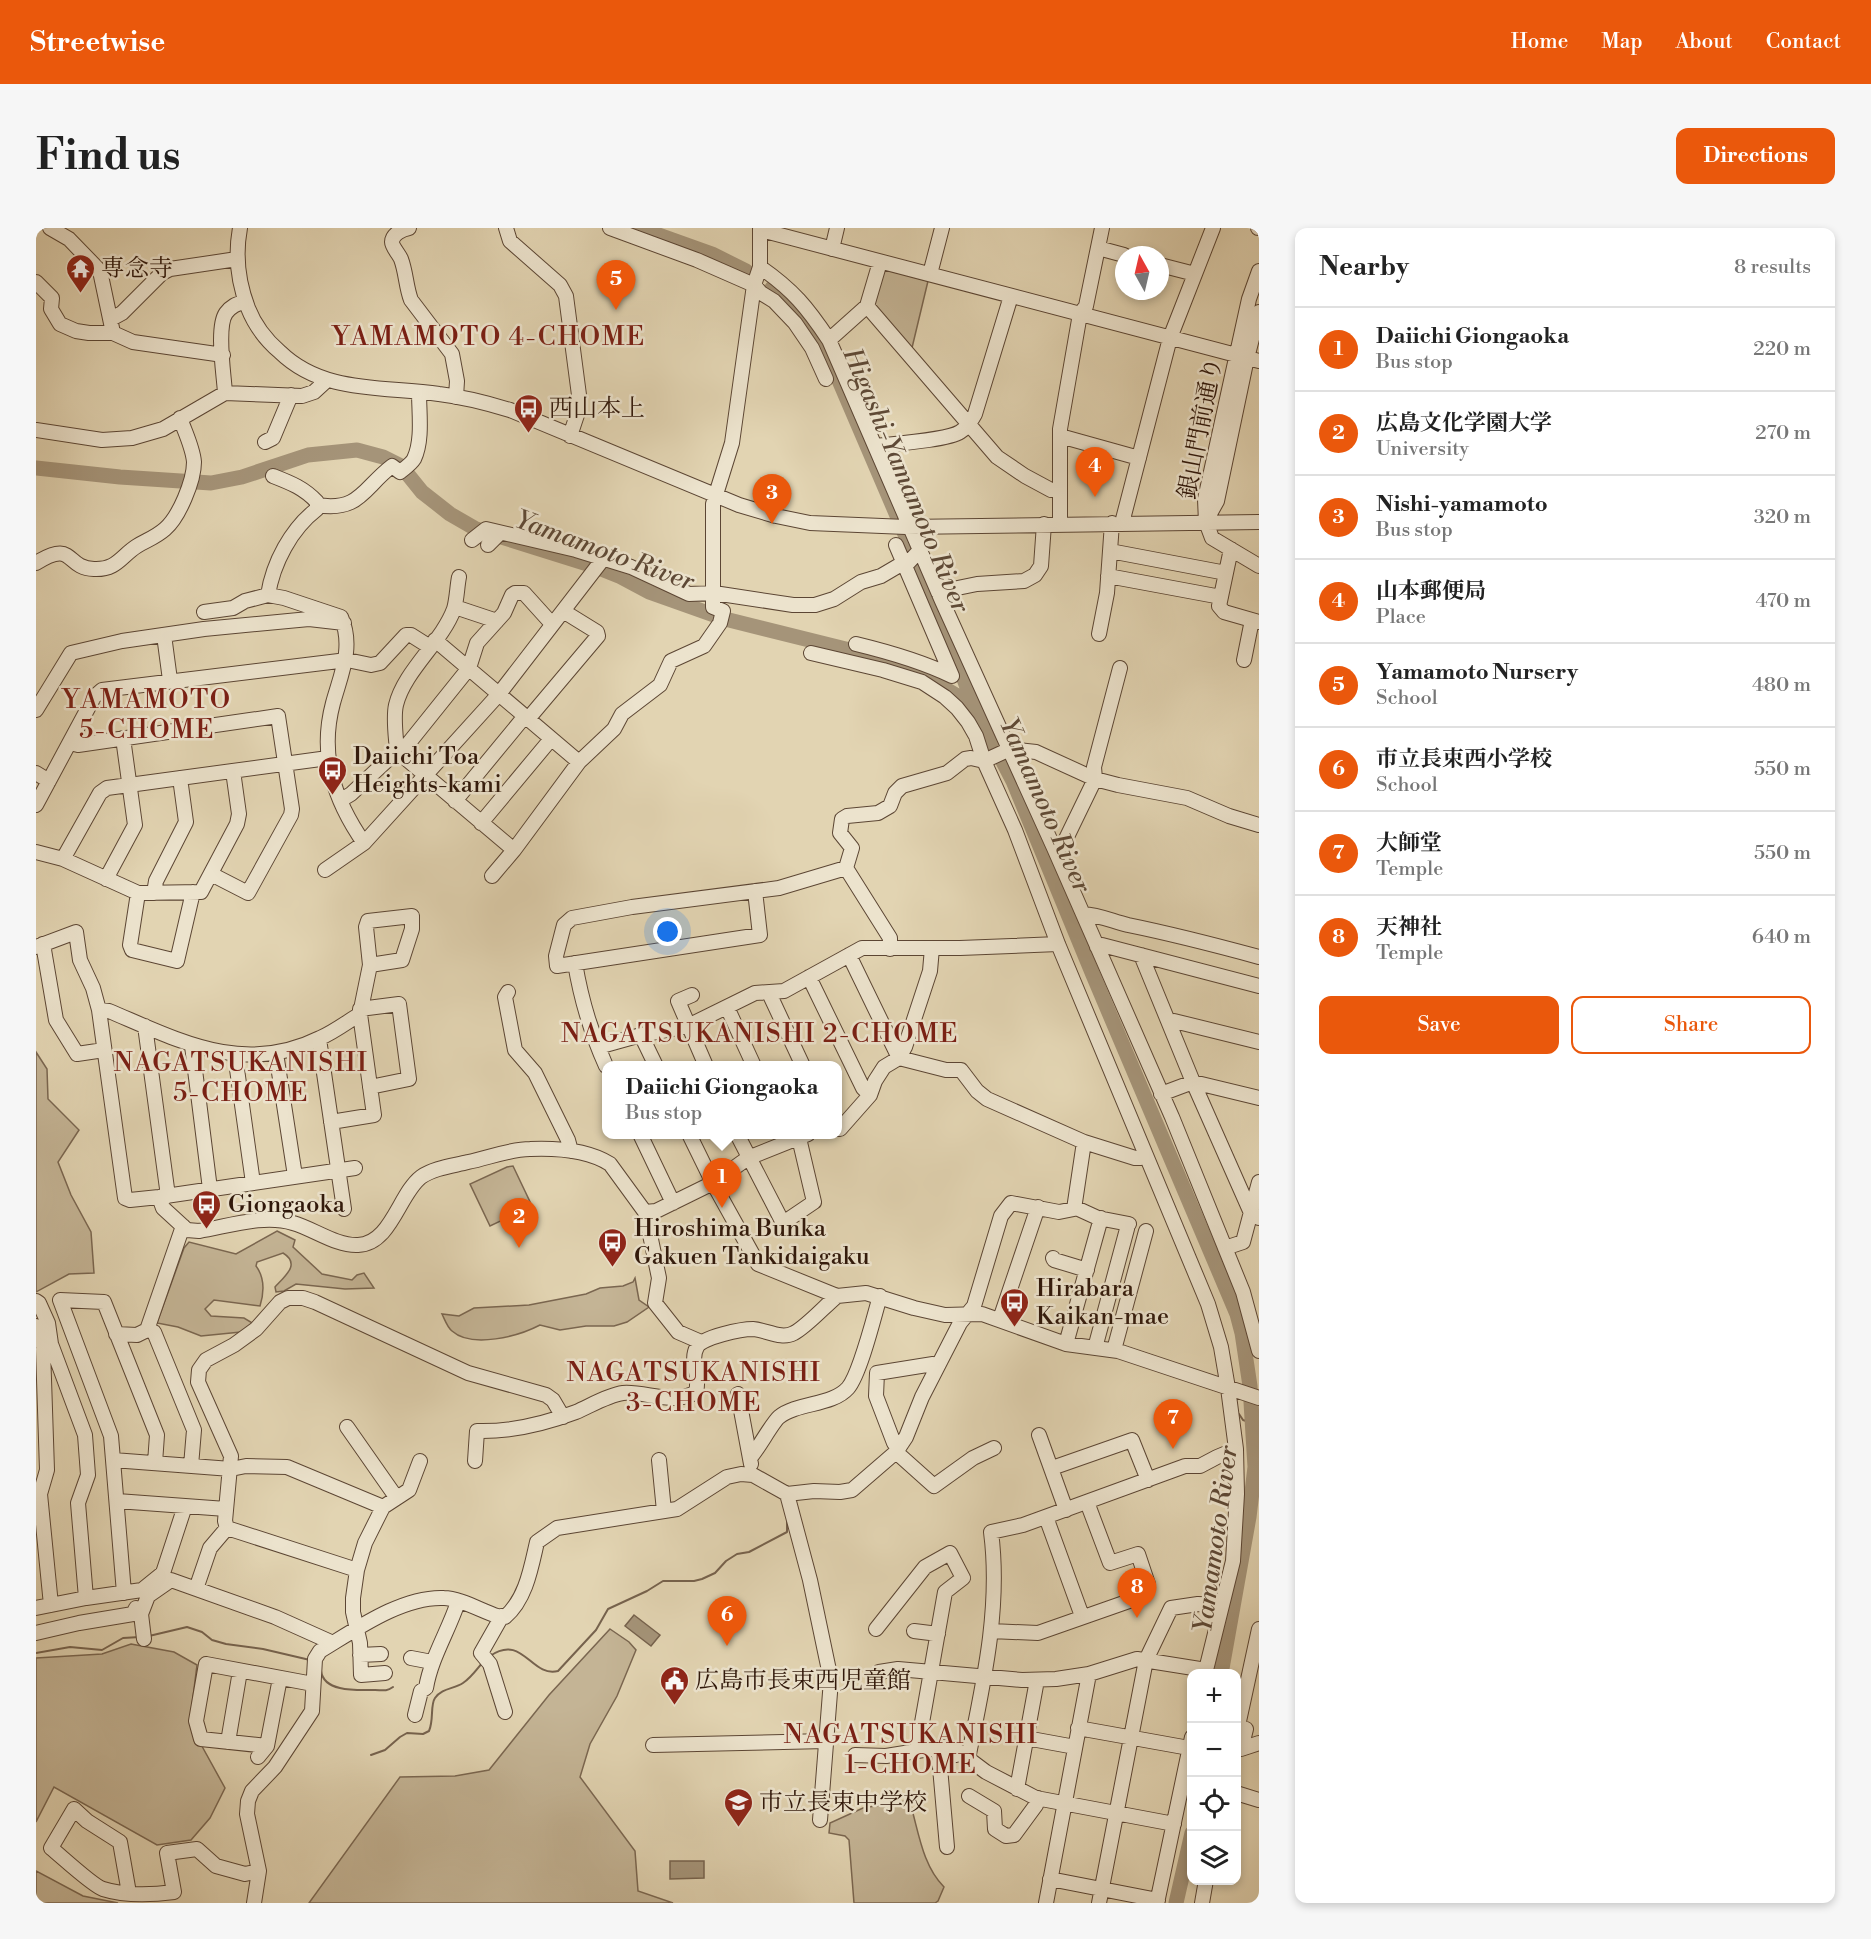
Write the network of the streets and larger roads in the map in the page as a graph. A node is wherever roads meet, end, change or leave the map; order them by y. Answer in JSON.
{"nodes":[{"id":1,"x":50,"y":228,"type":"edge"},
{"id":2,"x":240,"y":228,"type":"edge"},
{"id":3,"x":409,"y":228,"type":"edge"},
{"id":4,"x":506,"y":228,"type":"edge"},
{"id":5,"x":610,"y":228,"type":"edge"},
{"id":6,"x":837,"y":228,"type":"edge"},
{"id":7,"x":942,"y":228,"type":"edge"},
{"id":8,"x":1102,"y":228,"type":"edge"},
{"id":9,"x":1213,"y":228,"type":"edge"},
{"id":10,"x":761,"y":229,"type":"edge"},
{"id":11,"x":804,"y":235,"type":"edge"},
{"id":12,"x":1098,"y":248,"type":"junction"},
{"id":13,"x":832,"y":249,"type":"junction"},
{"id":14,"x":1115,"y":253,"type":"edge"},
{"id":15,"x":237,"y":259,"type":"junction"},
{"id":16,"x":880,"y":262,"type":"junction"},
{"id":17,"x":760,"y":267,"type":"junction"},
{"id":18,"x":1169,"y":267,"type":"edge"},
{"id":19,"x":1259,"y":271,"type":"edge"},
{"id":20,"x":930,"y":274,"type":"junction"},
{"id":21,"x":1195,"y":274,"type":"junction"},
{"id":22,"x":36,"y":282,"type":"edge"},
{"id":23,"x":754,"y":285,"type":"junction"},
{"id":24,"x":1011,"y":296,"type":"junction"},
{"id":25,"x":245,"y":301,"type":"junction"},
{"id":26,"x":867,"y":306,"type":"junction"},
{"id":27,"x":1259,"y":312,"type":"edge"},
{"id":28,"x":1080,"y":314,"type":"junction"},
{"id":29,"x":112,"y":326,"type":"junction"},
{"id":30,"x":1170,"y":338,"type":"junction"},
{"id":31,"x":829,"y":339,"type":"junction"},
{"id":32,"x":223,"y":355,"type":"junction"},
{"id":33,"x":1248,"y":358,"type":"edge"},
{"id":34,"x":826,"y":379,"type":"dead end"},
{"id":35,"x":326,"y":381,"type":"junction"},
{"id":36,"x":419,"y":392,"type":"junction"},
{"id":37,"x":225,"y":393,"type":"junction"},
{"id":38,"x":291,"y":395,"type":"junction"},
{"id":39,"x":456,"y":397,"type":"junction"},
{"id":40,"x":180,"y":418,"type":"junction"},
{"id":41,"x":968,"y":425,"type":"junction"},
{"id":42,"x":36,"y":430,"type":"edge"},
{"id":43,"x":570,"y":435,"type":"junction"},
{"id":44,"x":1060,"y":436,"type":"junction"},
{"id":45,"x":265,"y":442,"type":"dead end"},
{"id":46,"x":875,"y":446,"type":"junction"},
{"id":47,"x":1139,"y":458,"type":"junction"},
{"id":48,"x":273,"y":476,"type":"dead end"},
{"id":49,"x":1060,"y":490,"type":"junction"},
{"id":50,"x":715,"y":495,"type":"junction"},
{"id":51,"x":317,"y":505,"type":"junction"},
{"id":52,"x":1206,"y":522,"type":"junction"},
{"id":53,"x":1259,"y":522,"type":"edge"},
{"id":54,"x":1117,"y":523,"type":"junction"},
{"id":55,"x":1044,"y":524,"type":"junction"},
{"id":56,"x":1060,"y":524,"type":"junction"},
{"id":57,"x":903,"y":527,"type":"junction"},
{"id":58,"x":500,"y":532,"type":"junction"},
{"id":59,"x":472,"y":540,"type":"dead end"},
{"id":60,"x":488,"y":545,"type":"dead end"},
{"id":61,"x":896,"y":545,"type":"dead end"},
{"id":62,"x":1231,"y":549,"type":"junction"},
{"id":63,"x":920,"y":550,"type":"junction"},
{"id":64,"x":1110,"y":550,"type":"junction"},
{"id":65,"x":36,"y":563,"type":"edge"},
{"id":66,"x":599,"y":564,"type":"junction"},
{"id":67,"x":906,"y":564,"type":"junction"},
{"id":68,"x":1259,"y":566,"type":"edge"},
{"id":69,"x":1226,"y":573,"type":"junction"},
{"id":70,"x":1108,"y":576,"type":"junction"},
{"id":71,"x":459,"y":577,"type":"dead end"},
{"id":72,"x":938,"y":592,"type":"junction"},
{"id":73,"x":714,"y":593,"type":"junction"},
{"id":74,"x":268,"y":596,"type":"junction"},
{"id":75,"x":1221,"y":597,"type":"junction"},
{"id":76,"x":455,"y":607,"type":"junction"},
{"id":77,"x":563,"y":611,"type":"junction"},
{"id":78,"x":204,"y":612,"type":"dead end"},
{"id":79,"x":497,"y":621,"type":"junction"},
{"id":80,"x":1255,"y":621,"type":"edge"},
{"id":81,"x":344,"y":623,"type":"junction"},
{"id":82,"x":552,"y":624,"type":"junction"},
{"id":83,"x":1099,"y":634,"type":"dead end"},
{"id":84,"x":164,"y":635,"type":"junction"},
{"id":85,"x":432,"y":644,"type":"junction"},
{"id":86,"x":856,"y":644,"type":"dead end"},
{"id":87,"x":811,"y":653,"type":"dead end"},
{"id":88,"x":346,"y":660,"type":"junction"},
{"id":89,"x":1244,"y":660,"type":"dead end"},
{"id":90,"x":469,"y":668,"type":"junction"},
{"id":91,"x":1120,"y":668,"type":"dead end"},
{"id":92,"x":170,"y":680,"type":"junction"},
{"id":93,"x":499,"y":694,"type":"junction"},
{"id":94,"x":36,"y":710,"type":"edge"},
{"id":95,"x":527,"y":718,"type":"junction"},
{"id":96,"x":123,"y":738,"type":"junction"},
{"id":97,"x":551,"y":739,"type":"junction"},
{"id":98,"x":70,"y":742,"type":"junction"},
{"id":99,"x":1010,"y":749,"type":"junction"},
{"id":100,"x":398,"y":752,"type":"junction"},
{"id":101,"x":328,"y":758,"type":"junction"},
{"id":102,"x":984,"y":761,"type":"junction"},
{"id":103,"x":579,"y":762,"type":"junction"},
{"id":104,"x":285,"y":764,"type":"junction"},
{"id":105,"x":233,"y":771,"type":"junction"},
{"id":106,"x":36,"y":773,"type":"edge"},
{"id":107,"x":425,"y":776,"type":"junction"},
{"id":108,"x":180,"y":778,"type":"junction"},
{"id":109,"x":1095,"y":779,"type":"junction"},
{"id":110,"x":49,"y":781,"type":"junction"},
{"id":111,"x":130,"y":785,"type":"junction"},
{"id":112,"x":341,"y":800,"type":"junction"},
{"id":113,"x":455,"y":801,"type":"junction"},
{"id":114,"x":36,"y":805,"type":"edge"},
{"id":115,"x":481,"y":823,"type":"junction"},
{"id":116,"x":1259,"y":825,"type":"edge"},
{"id":117,"x":364,"y":843,"type":"junction"},
{"id":118,"x":1054,"y":848,"type":"junction"},
{"id":119,"x":514,"y":850,"type":"junction"},
{"id":120,"x":36,"y":852,"type":"edge"},
{"id":121,"x":63,"y":859,"type":"junction"},
{"id":122,"x":846,"y":868,"type":"junction"},
{"id":123,"x":325,"y":870,"type":"dead end"},
{"id":124,"x":211,"y":874,"type":"junction"},
{"id":125,"x":492,"y":876,"type":"dead end"},
{"id":126,"x":106,"y":879,"type":"junction"},
{"id":127,"x":755,"y":891,"type":"junction"},
{"id":128,"x":193,"y":892,"type":"junction"},
{"id":129,"x":138,"y":893,"type":"junction"},
{"id":130,"x":154,"y":893,"type":"junction"},
{"id":131,"x":1083,"y":914,"type":"junction"},
{"id":132,"x":1259,"y":941,"type":"edge"},
{"id":133,"x":1058,"y":944,"type":"junction"},
{"id":134,"x":40,"y":945,"type":"edge"},
{"id":135,"x":1097,"y":947,"type":"junction"},
{"id":136,"x":932,"y":948,"type":"junction"},
{"id":137,"x":890,"y":949,"type":"junction"},
{"id":138,"x":849,"y":955,"type":"junction"},
{"id":139,"x":1141,"y":955,"type":"junction"},
{"id":140,"x":1257,"y":956,"type":"edge"},
{"id":141,"x":574,"y":963,"type":"junction"},
{"id":142,"x":370,"y":964,"type":"dead end"},
{"id":143,"x":809,"y":977,"type":"junction"},
{"id":144,"x":1259,"y":986,"type":"edge"},
{"id":145,"x":508,"y":992,"type":"dead end"},
{"id":146,"x":769,"y":993,"type":"junction"},
{"id":147,"x":692,"y":995,"type":"dead end"},
{"id":148,"x":726,"y":1007,"type":"junction"},
{"id":149,"x":99,"y":1010,"type":"junction"},
{"id":150,"x":360,"y":1012,"type":"junction"},
{"id":151,"x":1168,"y":1022,"type":"junction"},
{"id":152,"x":145,"y":1026,"type":"junction"},
{"id":153,"x":688,"y":1026,"type":"junction"},
{"id":154,"x":640,"y":1035,"type":"junction"},
{"id":155,"x":319,"y":1039,"type":"junction"},
{"id":156,"x":1259,"y":1042,"type":"edge"},
{"id":157,"x":192,"y":1046,"type":"junction"},
{"id":158,"x":598,"y":1047,"type":"junction"},
{"id":159,"x":104,"y":1050,"type":"junction"},
{"id":160,"x":276,"y":1053,"type":"junction"},
{"id":161,"x":235,"y":1055,"type":"junction"},
{"id":162,"x":899,"y":1058,"type":"junction"},
{"id":163,"x":604,"y":1061,"type":"edge"},
{"id":164,"x":654,"y":1061,"type":"edge"},
{"id":165,"x":704,"y":1061,"type":"edge"},
{"id":166,"x":752,"y":1061,"type":"edge"},
{"id":167,"x":801,"y":1061,"type":"edge"},
{"id":168,"x":1193,"y":1082,"type":"junction"},
{"id":169,"x":370,"y":1086,"type":"junction"},
{"id":170,"x":1161,"y":1094,"type":"junction"},
{"id":171,"x":870,"y":1095,"type":"junction"},
{"id":172,"x":1115,"y":1095,"type":"dead end"},
{"id":173,"x":1259,"y":1098,"type":"edge"},
{"id":174,"x":1123,"y":1110,"type":"junction"},
{"id":175,"x":331,"y":1122,"type":"junction"},
{"id":176,"x":842,"y":1127,"type":"edge"},
{"id":177,"x":642,"y":1139,"type":"edge"},
{"id":178,"x":691,"y":1139,"type":"edge"},
{"id":179,"x":739,"y":1139,"type":"edge"},
{"id":180,"x":791,"y":1139,"type":"edge"},
{"id":181,"x":797,"y":1139,"type":"edge"},
{"id":182,"x":1084,"y":1142,"type":"junction"},
{"id":183,"x":572,"y":1151,"type":"junction"},
{"id":184,"x":748,"y":1158,"type":"junction"},
{"id":185,"x":1141,"y":1158,"type":"junction"},
{"id":186,"x":355,"y":1168,"type":"dead end"},
{"id":187,"x":338,"y":1170,"type":"junction"},
{"id":188,"x":295,"y":1176,"type":"junction"},
{"id":189,"x":1259,"y":1182,"type":"edge"},
{"id":190,"x":254,"y":1183,"type":"junction"},
{"id":191,"x":713,"y":1183,"type":"junction"},
{"id":192,"x":210,"y":1189,"type":"junction"},
{"id":193,"x":164,"y":1196,"type":"junction"},
{"id":194,"x":673,"y":1203,"type":"junction"},
{"id":195,"x":1038,"y":1207,"type":"junction"},
{"id":196,"x":1074,"y":1207,"type":"junction"},
{"id":197,"x":344,"y":1209,"type":"dead end"},
{"id":198,"x":648,"y":1213,"type":"junction"},
{"id":199,"x":1255,"y":1215,"type":"edge"},
{"id":200,"x":1101,"y":1218,"type":"junction"},
{"id":201,"x":183,"y":1226,"type":"junction"},
{"id":202,"x":1146,"y":1231,"type":"dead end"},
{"id":203,"x":1185,"y":1247,"type":"junction"},
{"id":204,"x":1225,"y":1248,"type":"junction"},
{"id":205,"x":1053,"y":1258,"type":"dead end"},
{"id":206,"x":1087,"y":1269,"type":"junction"},
{"id":207,"x":837,"y":1296,"type":"junction"},
{"id":208,"x":880,"y":1296,"type":"junction"},
{"id":209,"x":36,"y":1301,"type":"edge"},
{"id":210,"x":967,"y":1314,"type":"junction"},
{"id":211,"x":1000,"y":1319,"type":"junction"},
{"id":212,"x":36,"y":1326,"type":"edge"},
{"id":213,"x":147,"y":1330,"type":"junction"},
{"id":214,"x":116,"y":1334,"type":"junction"},
{"id":215,"x":36,"y":1340,"type":"edge"},
{"id":216,"x":701,"y":1342,"type":"junction"},
{"id":217,"x":51,"y":1344,"type":"junction"},
{"id":218,"x":1066,"y":1344,"type":"junction"},
{"id":219,"x":1095,"y":1348,"type":"junction"},
{"id":220,"x":1114,"y":1350,"type":"junction"},
{"id":221,"x":1259,"y":1351,"type":"edge"},
{"id":222,"x":938,"y":1366,"type":"junction"},
{"id":223,"x":1231,"y":1389,"type":"junction"},
{"id":224,"x":738,"y":1394,"type":"dead end"},
{"id":225,"x":1259,"y":1398,"type":"edge"},
{"id":226,"x":563,"y":1417,"type":"junction"},
{"id":227,"x":347,"y":1427,"type":"dead end"},
{"id":228,"x":1039,"y":1435,"type":"dead end"},
{"id":229,"x":994,"y":1448,"type":"dead end"},
{"id":230,"x":1236,"y":1449,"type":"junction"},
{"id":231,"x":897,"y":1450,"type":"junction"},
{"id":232,"x":750,"y":1458,"type":"junction"},
{"id":233,"x":659,"y":1460,"type":"dead end"},
{"id":234,"x":113,"y":1461,"type":"junction"},
{"id":235,"x":420,"y":1461,"type":"dead end"},
{"id":236,"x":475,"y":1461,"type":"dead end"},
{"id":237,"x":155,"y":1463,"type":"junction"},
{"id":238,"x":191,"y":1466,"type":"junction"},
{"id":239,"x":1052,"y":1468,"type":"junction"},
{"id":240,"x":231,"y":1469,"type":"junction"},
{"id":241,"x":753,"y":1475,"type":"junction"},
{"id":242,"x":1148,"y":1480,"type":"junction"},
{"id":243,"x":787,"y":1494,"type":"junction"},
{"id":244,"x":396,"y":1497,"type":"junction"},
{"id":245,"x":117,"y":1501,"type":"junction"},
{"id":246,"x":1087,"y":1502,"type":"junction"},
{"id":247,"x":185,"y":1506,"type":"junction"},
{"id":248,"x":383,"y":1507,"type":"junction"},
{"id":249,"x":226,"y":1509,"type":"junction"},
{"id":250,"x":1066,"y":1510,"type":"junction"},
{"id":251,"x":664,"y":1511,"type":"junction"},
{"id":252,"x":1046,"y":1517,"type":"junction"},
{"id":253,"x":227,"y":1528,"type":"junction"},
{"id":254,"x":357,"y":1570,"type":"junction"},
{"id":255,"x":196,"y":1589,"type":"junction"},
{"id":256,"x":142,"y":1590,"type":"junction"},
{"id":257,"x":124,"y":1593,"type":"junction"},
{"id":258,"x":86,"y":1598,"type":"junction"},
{"id":259,"x":458,"y":1602,"type":"junction"},
{"id":260,"x":51,"y":1605,"type":"junction"},
{"id":261,"x":1221,"y":1605,"type":"junction"},
{"id":262,"x":36,"y":1608,"type":"edge"},
{"id":263,"x":137,"y":1614,"type":"junction"},
{"id":264,"x":502,"y":1617,"type":"junction"},
{"id":265,"x":1082,"y":1617,"type":"junction"},
{"id":266,"x":357,"y":1629,"type":"junction"},
{"id":267,"x":876,"y":1629,"type":"dead end"},
{"id":268,"x":1259,"y":1630,"type":"edge"},
{"id":269,"x":36,"y":1631,"type":"edge"},
{"id":270,"x":914,"y":1631,"type":"dead end"},
{"id":271,"x":992,"y":1631,"type":"junction"},
{"id":272,"x":938,"y":1634,"type":"junction"},
{"id":273,"x":143,"y":1636,"type":"dead end"},
{"id":274,"x":333,"y":1643,"type":"junction"},
{"id":275,"x":381,"y":1654,"type":"dead end"},
{"id":276,"x":360,"y":1655,"type":"junction"},
{"id":277,"x":411,"y":1658,"type":"dead end"},
{"id":278,"x":1146,"y":1660,"type":"junction"},
{"id":279,"x":432,"y":1662,"type":"junction"},
{"id":280,"x":1191,"y":1669,"type":"edge"},
{"id":281,"x":1207,"y":1669,"type":"edge"},
{"id":282,"x":240,"y":1671,"type":"junction"},
{"id":283,"x":932,"y":1671,"type":"junction"},
{"id":284,"x":879,"y":1672,"type":"dead end"},
{"id":285,"x":385,"y":1673,"type":"dead end"},
{"id":286,"x":1089,"y":1674,"type":"junction"},
{"id":287,"x":985,"y":1676,"type":"junction"},
{"id":288,"x":280,"y":1678,"type":"junction"},
{"id":289,"x":1037,"y":1680,"type":"junction"},
{"id":290,"x":313,"y":1684,"type":"junction"},
{"id":291,"x":505,"y":1712,"type":"dead end"},
{"id":292,"x":415,"y":1715,"type":"dead end"},
{"id":293,"x":1239,"y":1723,"type":"edge"},
{"id":294,"x":1078,"y":1728,"type":"junction"},
{"id":295,"x":1241,"y":1730,"type":"edge"},
{"id":296,"x":1026,"y":1738,"type":"junction"},
{"id":297,"x":1130,"y":1738,"type":"junction"},
{"id":298,"x":826,"y":1741,"type":"junction"},
{"id":299,"x":228,"y":1742,"type":"junction"},
{"id":300,"x":1187,"y":1743,"type":"edge"},
{"id":301,"x":1259,"y":1743,"type":"edge"},
{"id":302,"x":653,"y":1745,"type":"dead end"},
{"id":303,"x":1075,"y":1747,"type":"junction"},
{"id":304,"x":1241,"y":1749,"type":"edge"},
{"id":305,"x":1241,"y":1749,"type":"edge"},
{"id":306,"x":917,"y":1751,"type":"junction"},
{"id":307,"x":855,"y":1755,"type":"dead end"},
{"id":308,"x":965,"y":1756,"type":"junction"},
{"id":309,"x":1187,"y":1758,"type":"edge"},
{"id":310,"x":1017,"y":1788,"type":"junction"},
{"id":311,"x":1241,"y":1795,"type":"edge"},
{"id":312,"x":969,"y":1796,"type":"dead end"},
{"id":313,"x":1038,"y":1798,"type":"junction"},
{"id":314,"x":1259,"y":1800,"type":"edge"},
{"id":315,"x":1064,"y":1803,"type":"junction"},
{"id":316,"x":1116,"y":1813,"type":"junction"},
{"id":317,"x":820,"y":1820,"type":"dead end"},
{"id":318,"x":1174,"y":1824,"type":"junction"},
{"id":319,"x":947,"y":1847,"type":"dead end"},
{"id":320,"x":259,"y":1871,"type":"junction"},
{"id":321,"x":1050,"y":1879,"type":"junction"},
{"id":322,"x":1205,"y":1885,"type":"edge"},
{"id":323,"x":1102,"y":1888,"type":"junction"},
{"id":324,"x":129,"y":1893,"type":"junction"},
{"id":325,"x":1158,"y":1901,"type":"edge"},
{"id":326,"x":254,"y":1903,"type":"edge"},
{"id":327,"x":1046,"y":1903,"type":"edge"},
{"id":328,"x":1099,"y":1903,"type":"edge"},
{"id":329,"x":1202,"y":1903,"type":"edge"}],
"edges":[{"from":1,"to":29,"type":"street"},
{"from":2,"to":15,"type":"street"},
{"from":3,"to":39,"type":"street"},
{"from":4,"to":43,"type":"street"},
{"from":5,"to":23,"type":"street"},
{"from":6,"to":13,"type":"street"},
{"from":7,"to":20,"type":"street"},
{"from":8,"to":12,"type":"street"},
{"from":9,"to":21,"type":"street"},
{"from":10,"to":11,"type":"street"},
{"from":10,"to":17,"type":"street"},
{"from":11,"to":13,"type":"street"},
{"from":12,"to":14,"type":"street"},
{"from":12,"to":28,"type":"street"},
{"from":13,"to":16,"type":"street"},
{"from":15,"to":25,"type":"street"},
{"from":15,"to":29,"type":"street"},
{"from":16,"to":20,"type":"street"},
{"from":16,"to":26,"type":"street"},
{"from":17,"to":23,"type":"street"},
{"from":17,"to":31,"type":"street"},
{"from":18,"to":21,"type":"street"},
{"from":19,"to":33,"type":"street","name":"銀山門前通り"},
{"from":20,"to":24,"type":"street"},
{"from":21,"to":30,"type":"street"},
{"from":22,"to":29,"type":"street"},
{"from":23,"to":34,"type":"street"},
{"from":23,"to":50,"type":"street"},
{"from":24,"to":28,"type":"street"},
{"from":24,"to":41,"type":"street"},
{"from":25,"to":32,"type":"street"},
{"from":25,"to":35,"type":"street"},
{"from":26,"to":31,"type":"street"},
{"from":26,"to":41,"type":"street"},
{"from":27,"to":33,"type":"street","name":"銀山門前通り"},
{"from":28,"to":30,"type":"street"},
{"from":28,"to":44,"type":"street"},
{"from":29,"to":32,"type":"street"},
{"from":30,"to":33,"type":"street"},
{"from":30,"to":47,"type":"street"},
{"from":31,"to":46,"type":"street"},
{"from":32,"to":37,"type":"street"},
{"from":33,"to":52,"type":"street","name":"銀山門前通り"},
{"from":35,"to":36,"type":"street"},
{"from":35,"to":38,"type":"street"},
{"from":36,"to":39,"type":"street"},
{"from":36,"to":51,"type":"street"},
{"from":37,"to":38,"type":"street"},
{"from":37,"to":40,"type":"street"},
{"from":38,"to":45,"type":"street"},
{"from":39,"to":43,"type":"street"},
{"from":40,"to":42,"type":"street"},
{"from":40,"to":65,"type":"street"},
{"from":41,"to":46,"type":"street"},
{"from":41,"to":49,"type":"street"},
{"from":43,"to":50,"type":"street"},
{"from":44,"to":47,"type":"street"},
{"from":44,"to":49,"type":"street"},
{"from":46,"to":57,"type":"street"},
{"from":47,"to":54,"type":"street"},
{"from":48,"to":51,"type":"street"},
{"from":49,"to":56,"type":"street"},
{"from":50,"to":57,"type":"street"},
{"from":50,"to":73,"type":"street"},
{"from":51,"to":74,"type":"street"},
{"from":52,"to":53,"type":"street"},
{"from":52,"to":54,"type":"street"},
{"from":52,"to":62,"type":"street"},
{"from":54,"to":56,"type":"street"},
{"from":54,"to":64,"type":"street"},
{"from":55,"to":56,"type":"street"},
{"from":55,"to":57,"type":"street"},
{"from":55,"to":72,"type":"street"},
{"from":57,"to":63,"type":"street"},
{"from":58,"to":59,"type":"street"},
{"from":58,"to":60,"type":"street"},
{"from":58,"to":66,"type":"street"},
{"from":61,"to":67,"type":"street"},
{"from":62,"to":68,"type":"street"},
{"from":62,"to":69,"type":"street"},
{"from":63,"to":67,"type":"street"},
{"from":63,"to":72,"type":"street"},
{"from":64,"to":69,"type":"street"},
{"from":64,"to":70,"type":"street"},
{"from":66,"to":73,"type":"street"},
{"from":66,"to":77,"type":"street"},
{"from":67,"to":73,"type":"street"},
{"from":67,"to":86,"type":"street"},
{"from":69,"to":75,"type":"street"},
{"from":70,"to":75,"type":"street"},
{"from":70,"to":83,"type":"street"},
{"from":71,"to":76,"type":"street"},
{"from":72,"to":99,"type":"street"},
{"from":73,"to":103,"type":"street"},
{"from":74,"to":78,"type":"street"},
{"from":74,"to":81,"type":"street"},
{"from":75,"to":80,"type":"street"},
{"from":76,"to":79,"type":"street"},
{"from":76,"to":85,"type":"street"},
{"from":77,"to":82,"type":"street"},
{"from":77,"to":95,"type":"street"},
{"from":79,"to":82,"type":"street"},
{"from":79,"to":90,"type":"street"},
{"from":80,"to":89,"type":"street"},
{"from":81,"to":84,"type":"street"},
{"from":81,"to":88,"type":"street"},
{"from":82,"to":93,"type":"street"},
{"from":84,"to":92,"type":"street"},
{"from":84,"to":94,"type":"street"},
{"from":85,"to":88,"type":"street"},
{"from":85,"to":90,"type":"street"},
{"from":85,"to":100,"type":"street"},
{"from":87,"to":102,"type":"street"},
{"from":88,"to":92,"type":"street"},
{"from":88,"to":101,"type":"street"},
{"from":90,"to":93,"type":"street"},
{"from":90,"to":100,"type":"street"},
{"from":91,"to":109,"type":"street"},
{"from":92,"to":98,"type":"street"},
{"from":93,"to":95,"type":"street"},
{"from":93,"to":107,"type":"street"},
{"from":95,"to":97,"type":"street"},
{"from":95,"to":113,"type":"street"},
{"from":96,"to":98,"type":"street"},
{"from":96,"to":104,"type":"street"},
{"from":96,"to":111,"type":"street"},
{"from":97,"to":103,"type":"street"},
{"from":97,"to":115,"type":"street"},
{"from":98,"to":110,"type":"street"},
{"from":99,"to":102,"type":"street"},
{"from":99,"to":109,"type":"street"},
{"from":99,"to":118,"type":"street"},
{"from":100,"to":107,"type":"street"},
{"from":100,"to":112,"type":"street"},
{"from":101,"to":104,"type":"street"},
{"from":101,"to":112,"type":"street"},
{"from":102,"to":122,"type":"street"},
{"from":102,"to":133,"type":"street"},
{"from":103,"to":119,"type":"street"},
{"from":104,"to":105,"type":"street"},
{"from":104,"to":124,"type":"street"},
{"from":105,"to":108,"type":"street"},
{"from":105,"to":124,"type":"street"},
{"from":106,"to":110,"type":"street"},
{"from":107,"to":113,"type":"street"},
{"from":107,"to":117,"type":"street"},
{"from":108,"to":111,"type":"street"},
{"from":108,"to":130,"type":"street"},
{"from":109,"to":116,"type":"street"},
{"from":109,"to":118,"type":"street"},
{"from":110,"to":114,"type":"street"},
{"from":111,"to":121,"type":"street"},
{"from":111,"to":126,"type":"street"},
{"from":112,"to":117,"type":"street"},
{"from":113,"to":115,"type":"street"},
{"from":115,"to":119,"type":"street"},
{"from":117,"to":123,"type":"street"},
{"from":118,"to":131,"type":"street"},
{"from":119,"to":125,"type":"street"},
{"from":120,"to":121,"type":"street"},
{"from":121,"to":126,"type":"street"},
{"from":122,"to":127,"type":"street"},
{"from":122,"to":137,"type":"street"},
{"from":124,"to":128,"type":"street"},
{"from":126,"to":129,"type":"street"},
{"from":127,"to":141,"type":"street"},
{"from":127,"to":141,"type":"street"},
{"from":128,"to":129,"type":"street"},
{"from":128,"to":130,"type":"street"},
{"from":129,"to":130,"type":"street"},
{"from":131,"to":135,"type":"street"},
{"from":131,"to":140,"type":"street"},
{"from":132,"to":140,"type":"street"},
{"from":133,"to":136,"type":"street"},
{"from":133,"to":174,"type":"street"},
{"from":134,"to":149,"type":"street"},
{"from":134,"to":159,"type":"street"},
{"from":135,"to":139,"type":"street"},
{"from":135,"to":170,"type":"street"},
{"from":136,"to":137,"type":"street"},
{"from":136,"to":162,"type":"street"},
{"from":137,"to":138,"type":"street"},
{"from":138,"to":143,"type":"street"},
{"from":138,"to":162,"type":"street"},
{"from":139,"to":144,"type":"street"},
{"from":139,"to":151,"type":"street"},
{"from":141,"to":158,"type":"street"},
{"from":142,"to":150,"type":"street"},
{"from":143,"to":146,"type":"street"},
{"from":143,"to":171,"type":"street"},
{"from":145,"to":183,"type":"street"},
{"from":146,"to":148,"type":"street"},
{"from":146,"to":167,"type":"street"},
{"from":147,"to":153,"type":"street"},
{"from":148,"to":153,"type":"street"},
{"from":148,"to":166,"type":"street"},
{"from":149,"to":152,"type":"street"},
{"from":149,"to":159,"type":"street"},
{"from":150,"to":155,"type":"street"},
{"from":150,"to":169,"type":"street"},
{"from":150,"to":169,"type":"street"},
{"from":151,"to":156,"type":"street"},
{"from":151,"to":168,"type":"street"},
{"from":152,"to":157,"type":"street"},
{"from":152,"to":193,"type":"street"},
{"from":153,"to":154,"type":"street"},
{"from":153,"to":165,"type":"street"},
{"from":154,"to":158,"type":"street"},
{"from":154,"to":164,"type":"street"},
{"from":155,"to":160,"type":"street"},
{"from":155,"to":175,"type":"street"},
{"from":157,"to":161,"type":"street"},
{"from":157,"to":192,"type":"street"},
{"from":158,"to":163,"type":"street"},
{"from":159,"to":193,"type":"street"},
{"from":160,"to":161,"type":"street"},
{"from":160,"to":188,"type":"street"},
{"from":161,"to":190,"type":"street"},
{"from":162,"to":171,"type":"street"},
{"from":162,"to":182,"type":"street"},
{"from":168,"to":170,"type":"street"},
{"from":168,"to":173,"type":"street"},
{"from":168,"to":199,"type":"street"},
{"from":169,"to":175,"type":"street"},
{"from":170,"to":204,"type":"street"},
{"from":171,"to":176,"type":"street"},
{"from":172,"to":174,"type":"street"},
{"from":174,"to":185,"type":"street"},
{"from":174,"to":203,"type":"street"},
{"from":175,"to":187,"type":"street"},
{"from":177,"to":194,"type":"street"},
{"from":178,"to":191,"type":"street"},
{"from":179,"to":184,"type":"street"},
{"from":180,"to":184,"type":"street"},
{"from":181,"to":184,"type":"street"},
{"from":182,"to":185,"type":"street"},
{"from":182,"to":196,"type":"street"},
{"from":183,"to":198,"type":"street"},
{"from":183,"to":201,"type":"street"},
{"from":184,"to":191,"type":"street"},
{"from":185,"to":203,"type":"street"},
{"from":186,"to":187,"type":"street"},
{"from":187,"to":188,"type":"street"},
{"from":187,"to":197,"type":"street"},
{"from":188,"to":190,"type":"street"},
{"from":189,"to":199,"type":"street"},
{"from":190,"to":192,"type":"street"},
{"from":191,"to":194,"type":"street"},
{"from":191,"to":207,"type":"street"},
{"from":192,"to":193,"type":"street"},
{"from":193,"to":201,"type":"street"},
{"from":194,"to":198,"type":"street"},
{"from":195,"to":196,"type":"street"},
{"from":195,"to":210,"type":"street"},
{"from":195,"to":211,"type":"street"},
{"from":196,"to":200,"type":"street"},
{"from":198,"to":216,"type":"street"},
{"from":199,"to":204,"type":"street"},
{"from":200,"to":206,"type":"street"},
{"from":200,"to":219,"type":"street"},
{"from":201,"to":213,"type":"street"},
{"from":202,"to":220,"type":"street"},
{"from":203,"to":223,"type":"street"},
{"from":204,"to":221,"type":"street"},
{"from":205,"to":206,"type":"street"},
{"from":206,"to":218,"type":"street"},
{"from":207,"to":208,"type":"street"},
{"from":207,"to":216,"type":"street"},
{"from":208,"to":210,"type":"street"},
{"from":208,"to":232,"type":"street"},
{"from":209,"to":217,"type":"street"},
{"from":210,"to":211,"type":"street"},
{"from":210,"to":222,"type":"street"},
{"from":211,"to":218,"type":"street"},
{"from":212,"to":215,"type":"street"},
{"from":213,"to":214,"type":"street"},
{"from":213,"to":238,"type":"street"},
{"from":214,"to":234,"type":"street"},
{"from":214,"to":237,"type":"street"},
{"from":216,"to":226,"type":"street"},
{"from":217,"to":258,"type":"street"},
{"from":217,"to":260,"type":"street"},
{"from":218,"to":219,"type":"street"},
{"from":219,"to":220,"type":"street"},
{"from":220,"to":223,"type":"street"},
{"from":222,"to":231,"type":"street"},
{"from":222,"to":231,"type":"street"},
{"from":223,"to":225,"type":"street"},
{"from":223,"to":230,"type":"street"},
{"from":224,"to":232,"type":"street"},
{"from":226,"to":236,"type":"street"},
{"from":226,"to":240,"type":"street"},
{"from":227,"to":244,"type":"street"},
{"from":228,"to":239,"type":"street"},
{"from":229,"to":231,"type":"street"},
{"from":230,"to":242,"type":"street"},
{"from":230,"to":261,"type":"street"},
{"from":231,"to":243,"type":"street"},
{"from":232,"to":241,"type":"street"},
{"from":233,"to":251,"type":"street"},
{"from":234,"to":237,"type":"street"},
{"from":234,"to":245,"type":"street"},
{"from":235,"to":244,"type":"street"},
{"from":237,"to":238,"type":"street"},
{"from":238,"to":240,"type":"street"},
{"from":239,"to":242,"type":"street"},
{"from":239,"to":250,"type":"street"},
{"from":240,"to":248,"type":"street"},
{"from":240,"to":249,"type":"street"},
{"from":241,"to":243,"type":"street"},
{"from":241,"to":251,"type":"street"},
{"from":242,"to":246,"type":"street"},
{"from":243,"to":298,"type":"street"},
{"from":244,"to":248,"type":"street"},
{"from":245,"to":247,"type":"street"},
{"from":245,"to":257,"type":"street"},
{"from":246,"to":250,"type":"street"},
{"from":246,"to":265,"type":"street"},
{"from":247,"to":249,"type":"street"},
{"from":247,"to":256,"type":"street"},
{"from":248,"to":254,"type":"street"},
{"from":249,"to":253,"type":"street"},
{"from":250,"to":252,"type":"street"},
{"from":251,"to":264,"type":"street"},
{"from":252,"to":265,"type":"street"},
{"from":252,"to":271,"type":"street"},
{"from":253,"to":254,"type":"street"},
{"from":253,"to":255,"type":"street"},
{"from":254,"to":266,"type":"street"},
{"from":255,"to":263,"type":"street"},
{"from":255,"to":274,"type":"street"},
{"from":256,"to":257,"type":"street"},
{"from":256,"to":263,"type":"street"},
{"from":257,"to":258,"type":"street"},
{"from":258,"to":260,"type":"street"},
{"from":259,"to":264,"type":"street"},
{"from":259,"to":266,"type":"street"},
{"from":259,"to":279,"type":"street"},
{"from":260,"to":262,"type":"street"},
{"from":261,"to":278,"type":"street"},
{"from":261,"to":281,"type":"street"},
{"from":263,"to":269,"type":"street"},
{"from":263,"to":273,"type":"street"},
{"from":264,"to":291,"type":"street"},
{"from":265,"to":271,"type":"street"},
{"from":266,"to":274,"type":"street"},
{"from":266,"to":276,"type":"street"},
{"from":267,"to":272,"type":"street"},
{"from":268,"to":293,"type":"street"},
{"from":270,"to":272,"type":"street"},
{"from":271,"to":287,"type":"street"},
{"from":272,"to":283,"type":"street"},
{"from":274,"to":290,"type":"street"},
{"from":275,"to":276,"type":"street"},
{"from":276,"to":285,"type":"street"},
{"from":277,"to":279,"type":"street"},
{"from":278,"to":280,"type":"street"},
{"from":278,"to":286,"type":"street"},
{"from":278,"to":297,"type":"street"},
{"from":279,"to":292,"type":"street"},
{"from":282,"to":288,"type":"street"},
{"from":282,"to":299,"type":"street"},
{"from":282,"to":299,"type":"street"},
{"from":283,"to":284,"type":"street"},
{"from":283,"to":287,"type":"street"},
{"from":283,"to":306,"type":"street"},
{"from":286,"to":289,"type":"street"},
{"from":286,"to":294,"type":"street"},
{"from":287,"to":289,"type":"street"},
{"from":287,"to":308,"type":"street"},
{"from":288,"to":290,"type":"street"},
{"from":288,"to":299,"type":"street"},
{"from":289,"to":296,"type":"street"},
{"from":290,"to":320,"type":"street"},
{"from":294,"to":297,"type":"street"},
{"from":294,"to":303,"type":"street"},
{"from":295,"to":305,"type":"street"},
{"from":296,"to":303,"type":"street"},
{"from":296,"to":310,"type":"street"},
{"from":297,"to":300,"type":"street"},
{"from":297,"to":316,"type":"street"},
{"from":298,"to":302,"type":"street"},
{"from":298,"to":317,"type":"street"},
{"from":301,"to":304,"type":"street"},
{"from":303,"to":315,"type":"street"},
{"from":306,"to":307,"type":"street"},
{"from":306,"to":308,"type":"street"},
{"from":308,"to":310,"type":"street"},
{"from":308,"to":319,"type":"street"},
{"from":309,"to":318,"type":"street"},
{"from":310,"to":313,"type":"street"},
{"from":311,"to":314,"type":"street"},
{"from":312,"to":313,"type":"street"},
{"from":313,"to":315,"type":"street"},
{"from":315,"to":316,"type":"street"},
{"from":315,"to":321,"type":"street"},
{"from":316,"to":318,"type":"street"},
{"from":316,"to":323,"type":"street"},
{"from":318,"to":325,"type":"street"},
{"from":320,"to":324,"type":"street"},
{"from":320,"to":326,"type":"street"},
{"from":321,"to":323,"type":"street"},
{"from":321,"to":327,"type":"street"},
{"from":322,"to":329,"type":"street"},
{"from":323,"to":325,"type":"street"},
{"from":323,"to":328,"type":"street"},
{"from":324,"to":324,"type":"street"}]}
